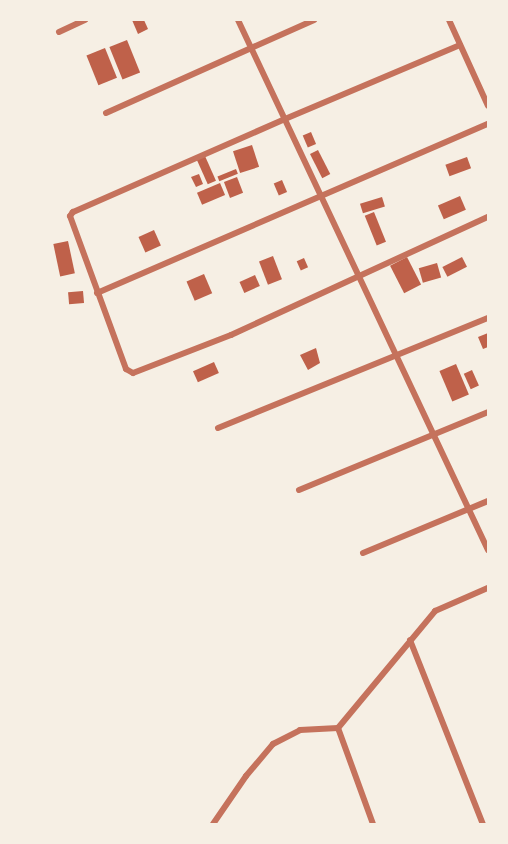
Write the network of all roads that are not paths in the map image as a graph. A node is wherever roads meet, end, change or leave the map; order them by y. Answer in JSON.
{"nodes":[{"id":1,"x":86,"y":20,"type":"edge"},
{"id":2,"x":238,"y":20,"type":"edge"},
{"id":3,"x":314,"y":20,"type":"edge"},
{"id":4,"x":448,"y":20,"type":"edge"},
{"id":5,"x":59,"y":32,"type":"dead end"},
{"id":6,"x":460,"y":45,"type":"junction"},
{"id":7,"x":251,"y":48,"type":"junction"},
{"id":8,"x":489,"y":106,"type":"edge"},
{"id":9,"x":106,"y":113,"type":"dead end"},
{"id":10,"x":285,"y":119,"type":"junction"},
{"id":11,"x":489,"y":124,"type":"edge"},
{"id":12,"x":321,"y":197,"type":"junction"},
{"id":13,"x":489,"y":217,"type":"edge"},
{"id":14,"x":359,"y":276,"type":"junction"},
{"id":15,"x":97,"y":293,"type":"junction"},
{"id":16,"x":489,"y":318,"type":"edge"},
{"id":17,"x":397,"y":356,"type":"junction"},
{"id":18,"x":489,"y":412,"type":"edge"},
{"id":19,"x":218,"y":428,"type":"dead end"},
{"id":20,"x":434,"y":436,"type":"junction"},
{"id":21,"x":299,"y":490,"type":"dead end"},
{"id":22,"x":489,"y":501,"type":"edge"},
{"id":23,"x":470,"y":510,"type":"junction"},
{"id":24,"x":489,"y":550,"type":"edge"},
{"id":25,"x":363,"y":552,"type":"dead end"},
{"id":26,"x":489,"y":588,"type":"edge"},
{"id":27,"x":410,"y":640,"type":"junction"},
{"id":28,"x":338,"y":728,"type":"junction"},
{"id":29,"x":213,"y":825,"type":"edge"},
{"id":30,"x":372,"y":825,"type":"edge"},
{"id":31,"x":483,"y":825,"type":"edge"}],
"edges":[{"from":1,"to":5,"type":"street"},
{"from":2,"to":7,"type":"street"},
{"from":3,"to":7,"type":"street"},
{"from":4,"to":6,"type":"street"},
{"from":6,"to":8,"type":"street"},
{"from":6,"to":10,"type":"street"},
{"from":7,"to":9,"type":"street"},
{"from":7,"to":10,"type":"street"},
{"from":10,"to":12,"type":"street"},
{"from":10,"to":15,"type":"street"},
{"from":11,"to":12,"type":"street"},
{"from":12,"to":14,"type":"street"},
{"from":12,"to":15,"type":"street"},
{"from":13,"to":14,"type":"street"},
{"from":14,"to":15,"type":"street"},
{"from":14,"to":17,"type":"street"},
{"from":16,"to":17,"type":"street"},
{"from":17,"to":19,"type":"street"},
{"from":17,"to":20,"type":"street"},
{"from":18,"to":20,"type":"street"},
{"from":20,"to":21,"type":"street"},
{"from":20,"to":23,"type":"street"},
{"from":22,"to":23,"type":"street"},
{"from":23,"to":24,"type":"street"},
{"from":23,"to":25,"type":"street"},
{"from":26,"to":27,"type":"street"},
{"from":27,"to":28,"type":"street"},
{"from":27,"to":31,"type":"street"},
{"from":28,"to":29,"type":"street"},
{"from":28,"to":30,"type":"street"}]}
